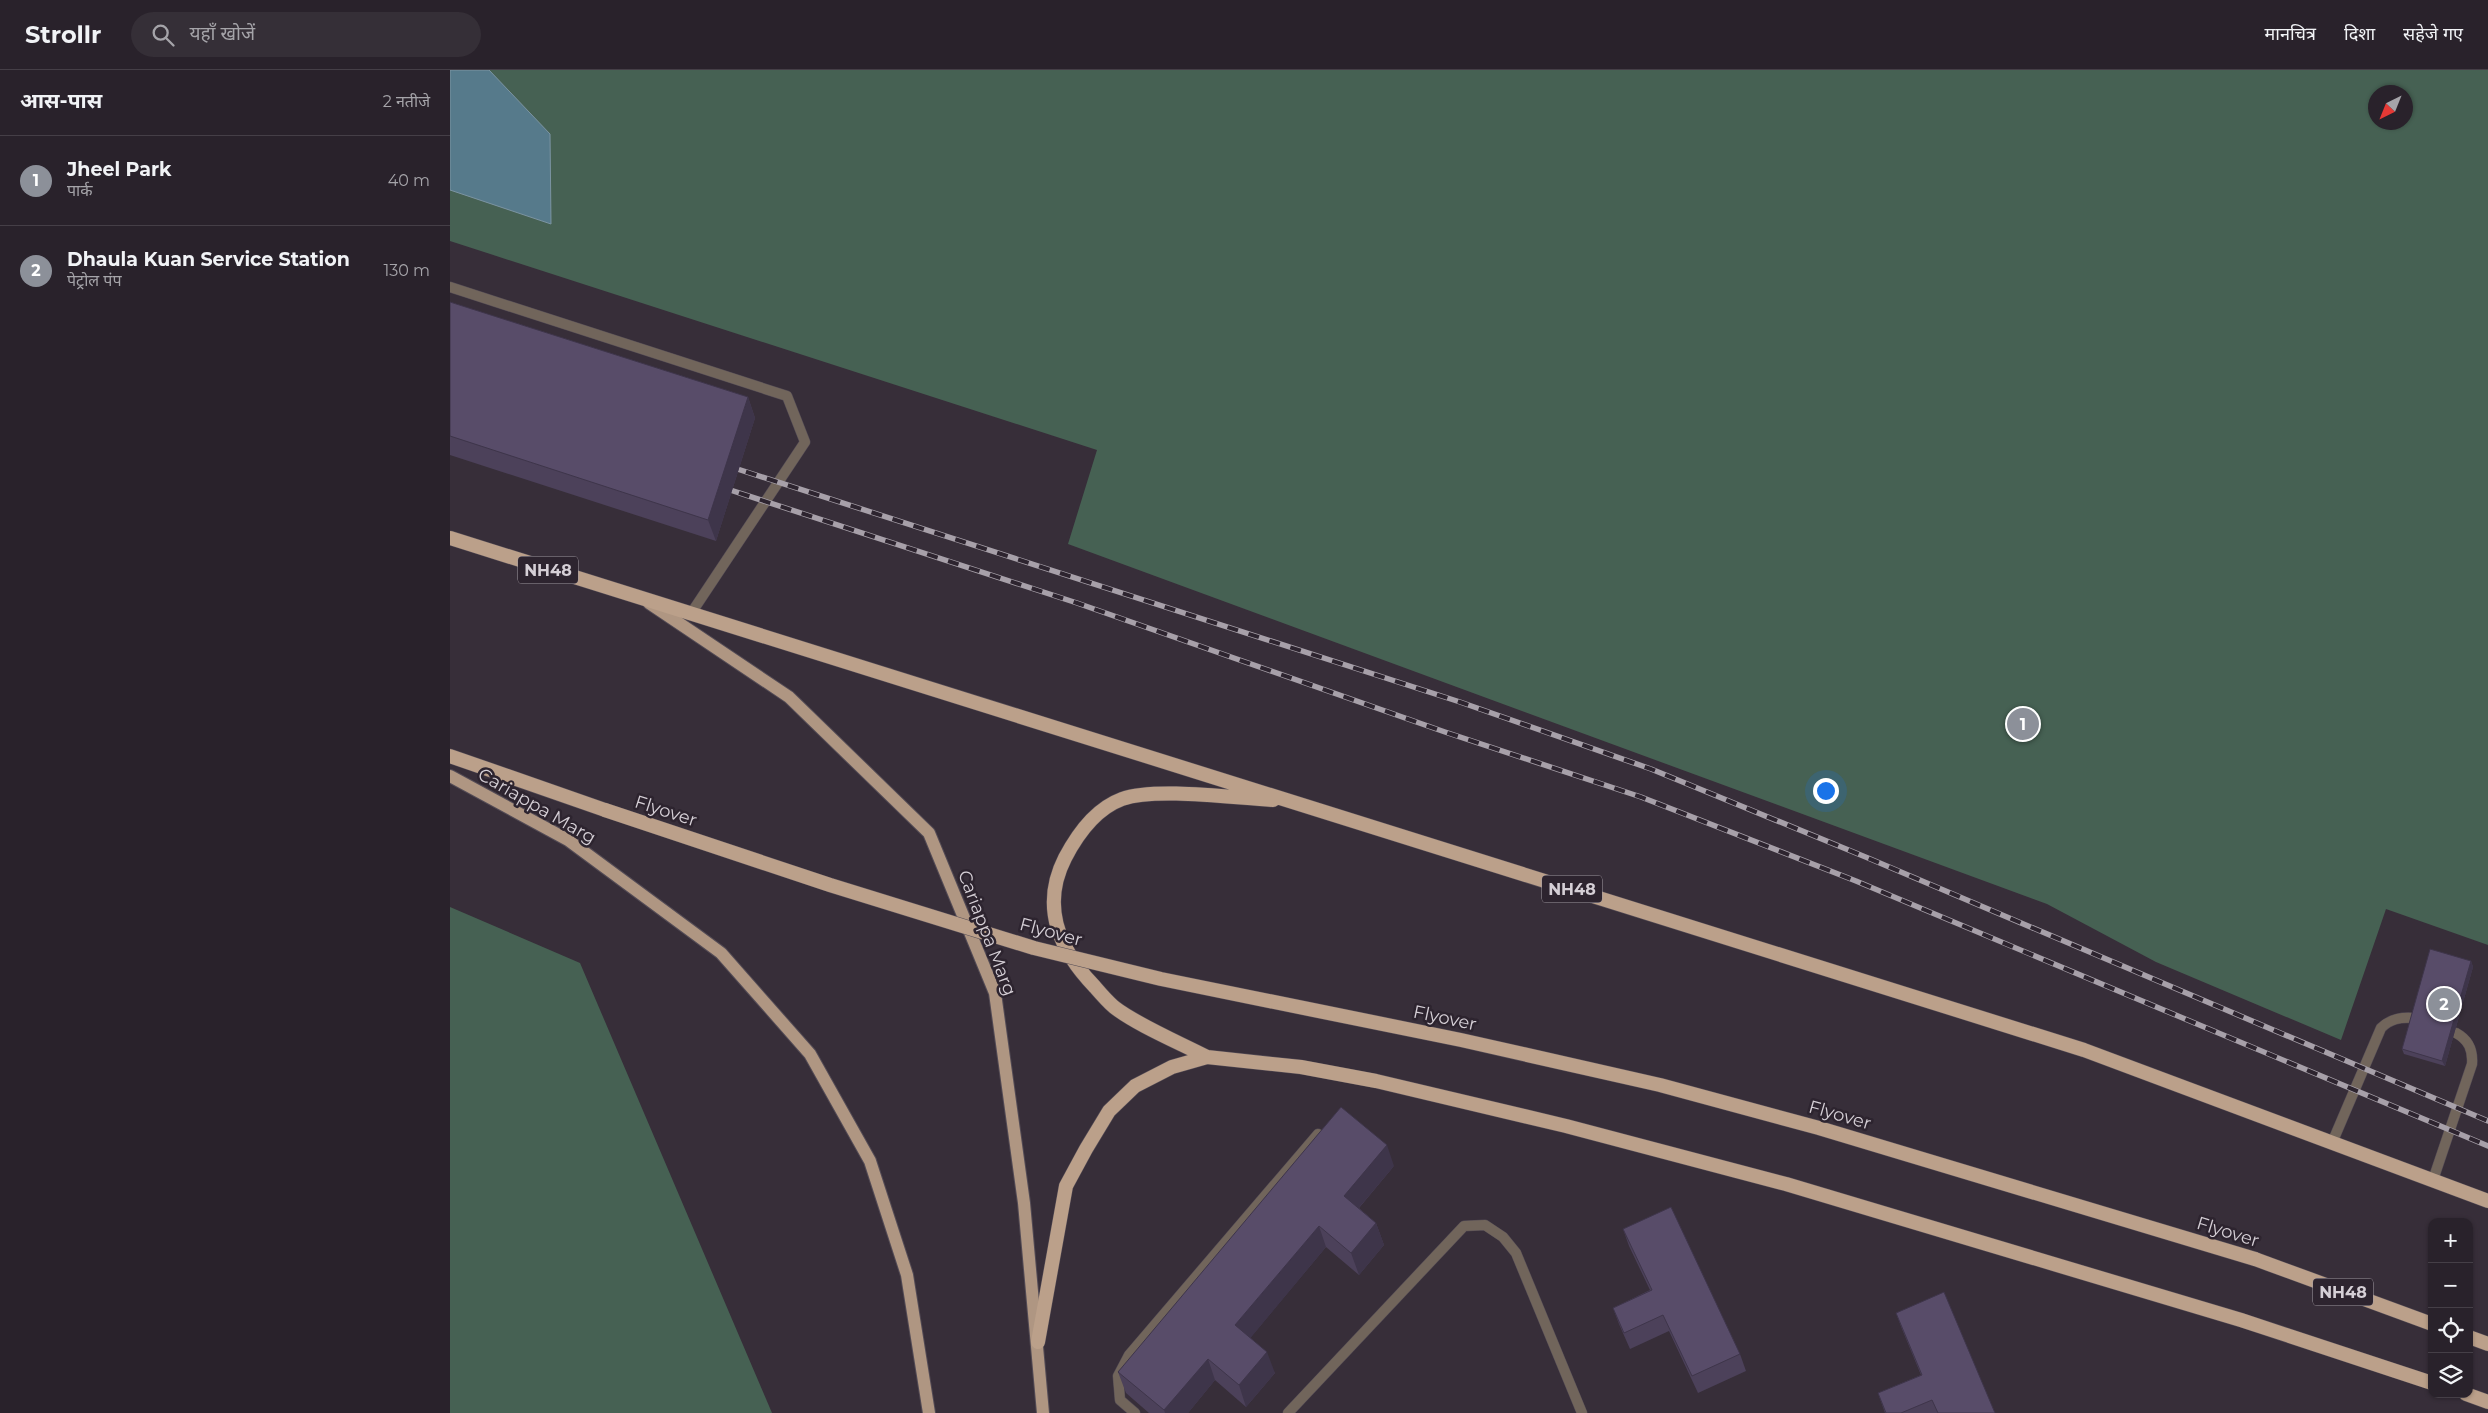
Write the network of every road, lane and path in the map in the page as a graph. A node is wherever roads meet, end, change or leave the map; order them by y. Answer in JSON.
{"nodes":[{"id":1,"x":450,"y":287,"type":"edge"},
{"id":2,"x":450,"y":538,"type":"edge"},
{"id":3,"x":647,"y":601,"type":"junction"},
{"id":4,"x":690,"y":615,"type":"junction"},
{"id":5,"x":450,"y":756,"type":"edge"},
{"id":6,"x":450,"y":776,"type":"edge"},
{"id":7,"x":1294,"y":801,"type":"junction"},
{"id":8,"x":2413,"y":1018,"type":"edge"},
{"id":9,"x":2456,"y":1033,"type":"dead end"},
{"id":10,"x":1207,"y":1057,"type":"junction"},
{"id":11,"x":1318,"y":1134,"type":"edge"},
{"id":12,"x":2332,"y":1143,"type":"junction"},
{"id":13,"x":2433,"y":1180,"type":"junction"},
{"id":14,"x":2488,"y":1201,"type":"edge"},
{"id":15,"x":2428,"y":1323,"type":"edge"},
{"id":16,"x":2473,"y":1338,"type":"edge"},
{"id":17,"x":1038,"y":1342,"type":"junction"},
{"id":18,"x":2488,"y":1344,"type":"edge"},
{"id":19,"x":2428,"y":1382,"type":"edge"},
{"id":20,"x":2473,"y":1397,"type":"edge"},
{"id":21,"x":2488,"y":1402,"type":"edge"},
{"id":22,"x":929,"y":1413,"type":"edge"},
{"id":23,"x":1043,"y":1413,"type":"edge"},
{"id":24,"x":1134,"y":1413,"type":"edge"},
{"id":25,"x":1288,"y":1413,"type":"edge"},
{"id":26,"x":1582,"y":1413,"type":"edge"}],
"edges":[{"from":1,"to":4,"type":"lane"},
{"from":2,"to":3,"type":"highway","number":"NH48"},
{"from":3,"to":4,"type":"highway","number":"NH48"},
{"from":3,"to":17,"type":"main road","name":"Cariappa Marg"},
{"from":4,"to":7,"type":"highway","number":"NH48"},
{"from":5,"to":15,"type":"highway","name":"Flyover","number":"NH48","bridge":true},
{"from":6,"to":22,"type":"main road","name":"Cariappa Marg"},
{"from":7,"to":10,"type":"highway"},
{"from":7,"to":12,"type":"highway","number":"NH48"},
{"from":8,"to":12,"type":"lane"},
{"from":9,"to":13,"type":"lane"},
{"from":10,"to":17,"type":"highway"},
{"from":10,"to":19,"type":"highway"},
{"from":11,"to":24,"type":"lane"},
{"from":12,"to":13,"type":"highway","number":"NH48"},
{"from":13,"to":14,"type":"highway","number":"NH48"},
{"from":16,"to":18,"type":"highway"},
{"from":17,"to":23,"type":"main road","name":"Cariappa Marg"},
{"from":20,"to":21,"type":"highway"},
{"from":25,"to":26,"type":"lane"}]}
